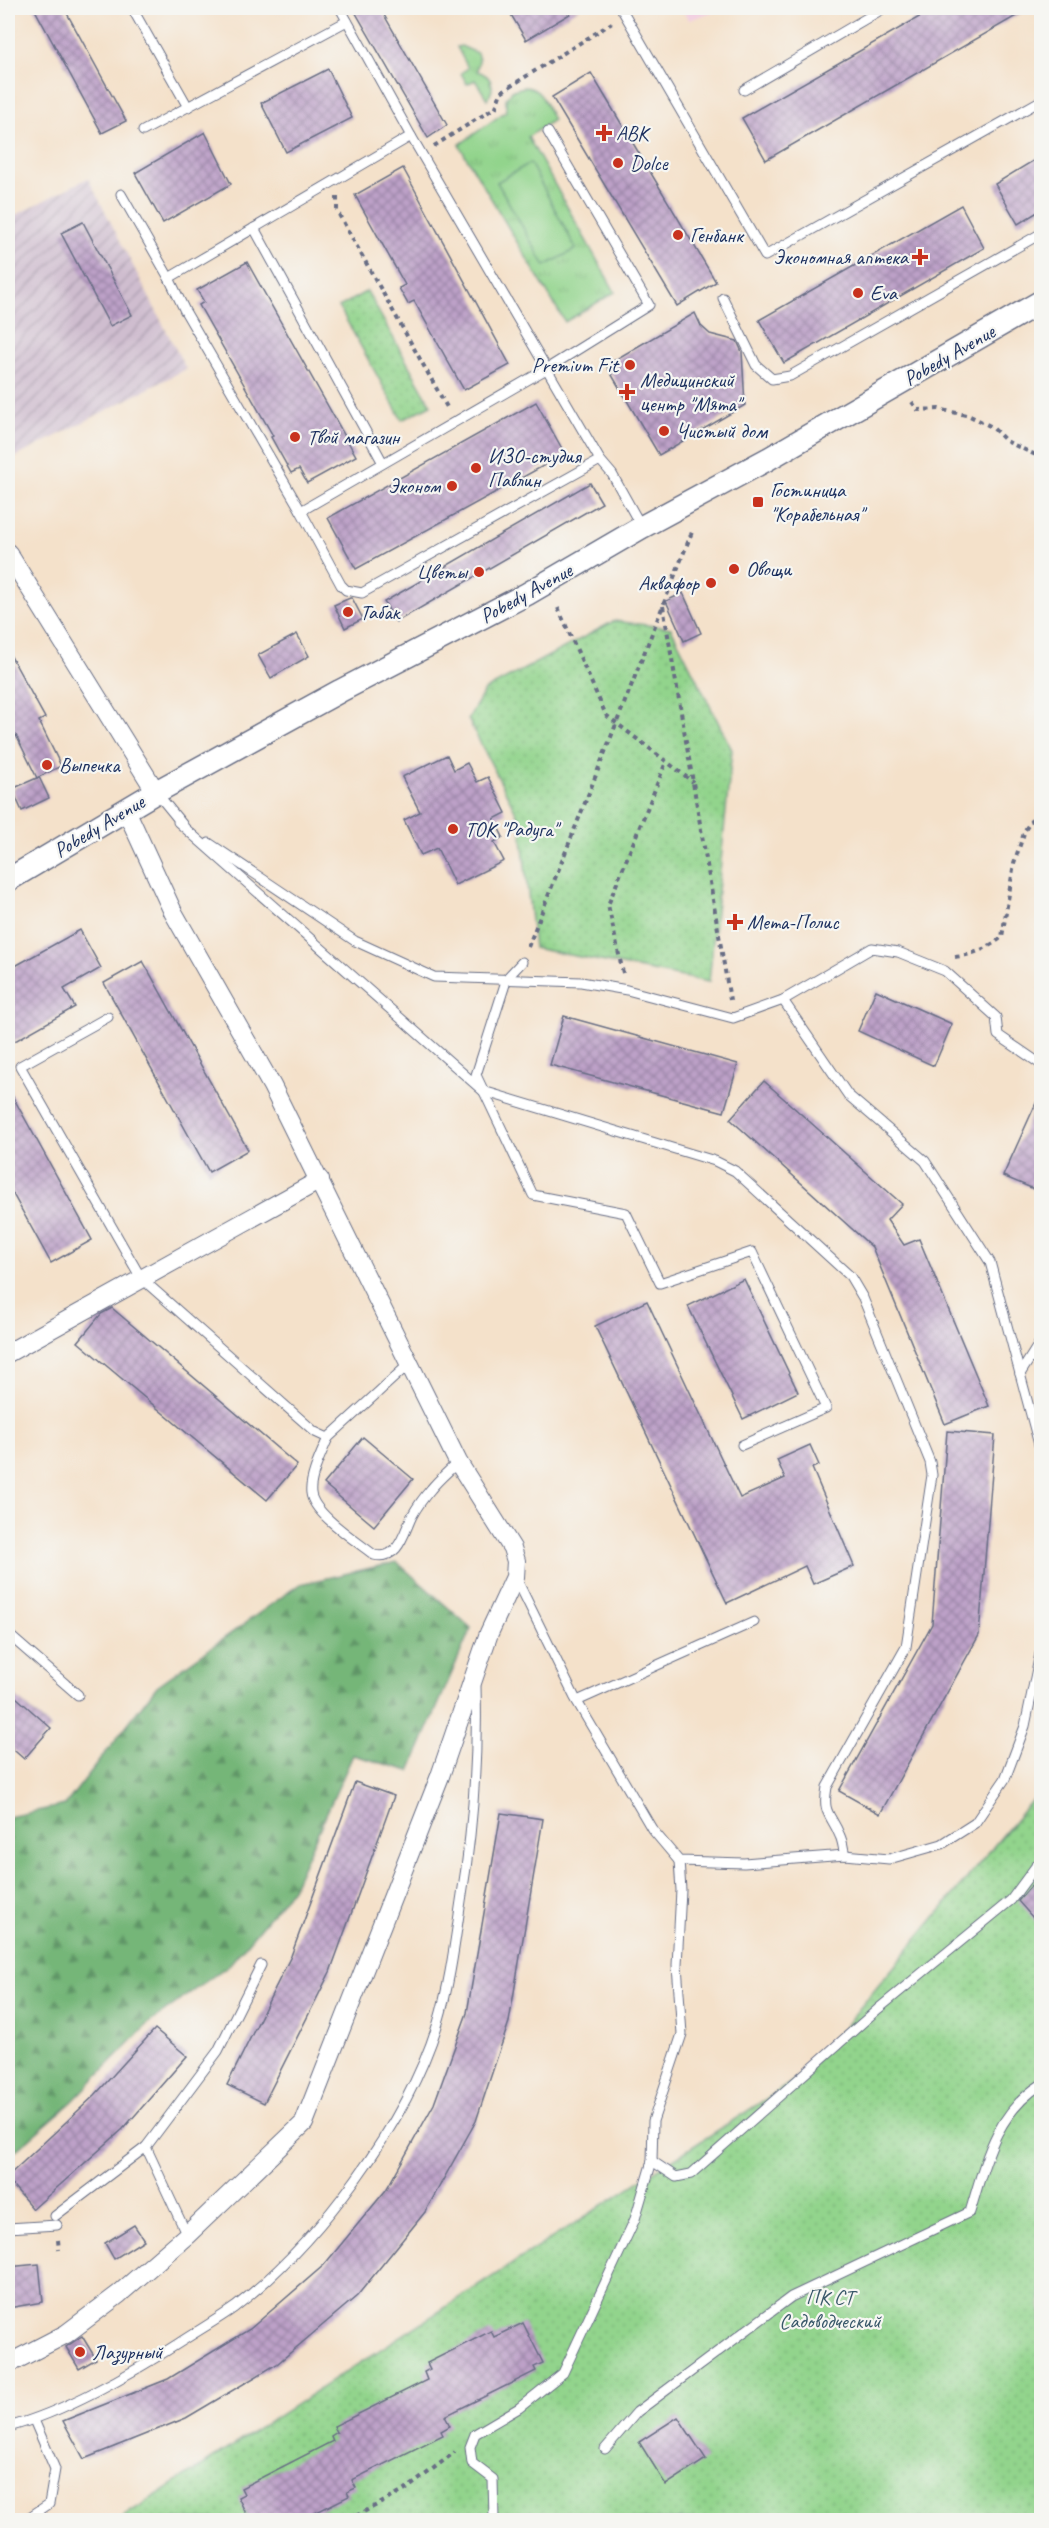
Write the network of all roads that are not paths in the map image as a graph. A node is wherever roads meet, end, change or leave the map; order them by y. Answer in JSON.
{"nodes":[{"id":1,"x":132,"y":8,"type":"edge"},
{"id":2,"x":340,"y":8,"type":"edge"},
{"id":3,"x":884,"y":8,"type":"edge"},
{"id":4,"x":623,"y":11,"type":"edge"},
{"id":5,"x":347,"y":21,"type":"junction"},
{"id":6,"x":744,"y":90,"type":"dead end"},
{"id":7,"x":1041,"y":100,"type":"edge"},
{"id":8,"x":188,"y":107,"type":"junction"},
{"id":9,"x":143,"y":132,"type":"dead end"},
{"id":10,"x":548,"y":132,"type":"dead end"},
{"id":11,"x":411,"y":136,"type":"junction"},
{"id":12,"x":121,"y":194,"type":"dead end"},
{"id":13,"x":254,"y":228,"type":"junction"},
{"id":14,"x":1041,"y":233,"type":"edge"},
{"id":15,"x":169,"y":278,"type":"junction"},
{"id":16,"x":723,"y":298,"type":"dead end"},
{"id":17,"x":1041,"y":301,"type":"edge"},
{"id":18,"x":548,"y":368,"type":"junction"},
{"id":19,"x":600,"y":460,"type":"junction"},
{"id":20,"x":383,"y":463,"type":"junction"},
{"id":21,"x":301,"y":511,"type":"junction"},
{"id":22,"x":642,"y":527,"type":"junction"},
{"id":23,"x":8,"y":553,"type":"edge"},
{"id":24,"x":156,"y":792,"type":"junction"},
{"id":25,"x":126,"y":810,"type":"junction"},
{"id":26,"x":178,"y":822,"type":"junction"},
{"id":27,"x":8,"y":880,"type":"edge"},
{"id":28,"x":522,"y":962,"type":"road end"},
{"id":29,"x":507,"y":978,"type":"junction"},
{"id":30,"x":783,"y":1000,"type":"junction"},
{"id":31,"x":108,"y":1017,"type":"dead end"},
{"id":32,"x":1041,"y":1065,"type":"edge"},
{"id":33,"x":483,"y":1091,"type":"junction"},
{"id":34,"x":320,"y":1180,"type":"junction"},
{"id":35,"x":141,"y":1278,"type":"junction"},
{"id":36,"x":1041,"y":1339,"type":"edge"},
{"id":37,"x":8,"y":1353,"type":"edge"},
{"id":38,"x":409,"y":1364,"type":"junction"},
{"id":39,"x":1020,"y":1374,"type":"junction"},
{"id":40,"x":328,"y":1438,"type":"junction"},
{"id":41,"x":742,"y":1445,"type":"dead end"},
{"id":42,"x":458,"y":1462,"type":"junction"},
{"id":43,"x":1041,"y":1463,"type":"edge"},
{"id":44,"x":515,"y":1577,"type":"junction"},
{"id":45,"x":1041,"y":1578,"type":"edge"},
{"id":46,"x":754,"y":1622,"type":"dead end"},
{"id":47,"x":8,"y":1634,"type":"edge"},
{"id":48,"x":475,"y":1672,"type":"junction"},
{"id":49,"x":78,"y":1695,"type":"dead end"},
{"id":50,"x":577,"y":1701,"type":"junction"},
{"id":51,"x":845,"y":1855,"type":"junction"},
{"id":52,"x":679,"y":1861,"type":"junction"},
{"id":53,"x":1041,"y":1862,"type":"edge"},
{"id":54,"x":261,"y":1965,"type":"dead end"},
{"id":55,"x":1041,"y":2084,"type":"edge"},
{"id":56,"x":146,"y":2147,"type":"junction"},
{"id":57,"x":652,"y":2162,"type":"junction"},
{"id":58,"x":8,"y":2228,"type":"edge"},
{"id":59,"x":187,"y":2235,"type":"junction"},
{"id":60,"x":8,"y":2364,"type":"edge"},
{"id":61,"x":34,"y":2420,"type":"junction"},
{"id":62,"x":8,"y":2427,"type":"edge"},
{"id":63,"x":605,"y":2449,"type":"dead end"},
{"id":64,"x":25,"y":2520,"type":"edge"},
{"id":65,"x":491,"y":2520,"type":"edge"}],
"edges":[{"from":1,"to":8,"type":"lane"},
{"from":2,"to":5,"type":"lane"},
{"from":3,"to":6,"type":"lane"},
{"from":4,"to":7,"type":"lane"},
{"from":5,"to":8,"type":"lane"},
{"from":5,"to":11,"type":"lane"},
{"from":8,"to":9,"type":"lane"},
{"from":10,"to":18,"type":"lane"},
{"from":11,"to":13,"type":"lane"},
{"from":11,"to":18,"type":"lane"},
{"from":12,"to":15,"type":"lane"},
{"from":13,"to":15,"type":"lane"},
{"from":13,"to":20,"type":"lane"},
{"from":14,"to":16,"type":"lane"},
{"from":15,"to":21,"type":"lane"},
{"from":17,"to":22,"type":"street","name":"Pobedy Avenue"},
{"from":18,"to":19,"type":"lane"},
{"from":18,"to":20,"type":"lane"},
{"from":19,"to":21,"type":"lane"},
{"from":19,"to":22,"type":"lane"},
{"from":20,"to":21,"type":"lane"},
{"from":22,"to":24,"type":"street","name":"Pobedy Avenue"},
{"from":23,"to":24,"type":"street"},
{"from":24,"to":25,"type":"street","name":"Pobedy Avenue"},
{"from":24,"to":26,"type":"lane"},
{"from":25,"to":27,"type":"street","name":"Pobedy Avenue"},
{"from":25,"to":34,"type":"street"},
{"from":26,"to":29,"type":"lane"},
{"from":26,"to":33,"type":"lane"},
{"from":28,"to":29,"type":"lane"},
{"from":29,"to":30,"type":"lane"},
{"from":29,"to":33,"type":"lane"},
{"from":30,"to":32,"type":"lane"},
{"from":30,"to":39,"type":"lane"},
{"from":31,"to":35,"type":"lane"},
{"from":33,"to":41,"type":"lane"},
{"from":33,"to":51,"type":"lane"},
{"from":34,"to":35,"type":"street"},
{"from":34,"to":38,"type":"street"},
{"from":35,"to":37,"type":"street"},
{"from":35,"to":40,"type":"lane"},
{"from":36,"to":39,"type":"lane"},
{"from":38,"to":40,"type":"lane"},
{"from":38,"to":42,"type":"street"},
{"from":39,"to":43,"type":"lane"},
{"from":40,"to":42,"type":"lane"},
{"from":42,"to":44,"type":"street"},
{"from":44,"to":48,"type":"street"},
{"from":44,"to":50,"type":"lane"},
{"from":45,"to":51,"type":"lane"},
{"from":46,"to":50,"type":"lane"},
{"from":47,"to":49,"type":"lane"},
{"from":48,"to":59,"type":"street"},
{"from":48,"to":61,"type":"lane"},
{"from":50,"to":52,"type":"lane"},
{"from":51,"to":52,"type":"lane"},
{"from":52,"to":57,"type":"lane"},
{"from":53,"to":57,"type":"lane"},
{"from":54,"to":56,"type":"lane"},
{"from":55,"to":63,"type":"lane"},
{"from":56,"to":58,"type":"lane"},
{"from":56,"to":59,"type":"lane"},
{"from":57,"to":65,"type":"lane"},
{"from":59,"to":60,"type":"street"},
{"from":61,"to":62,"type":"lane"},
{"from":61,"to":64,"type":"lane"}]}
